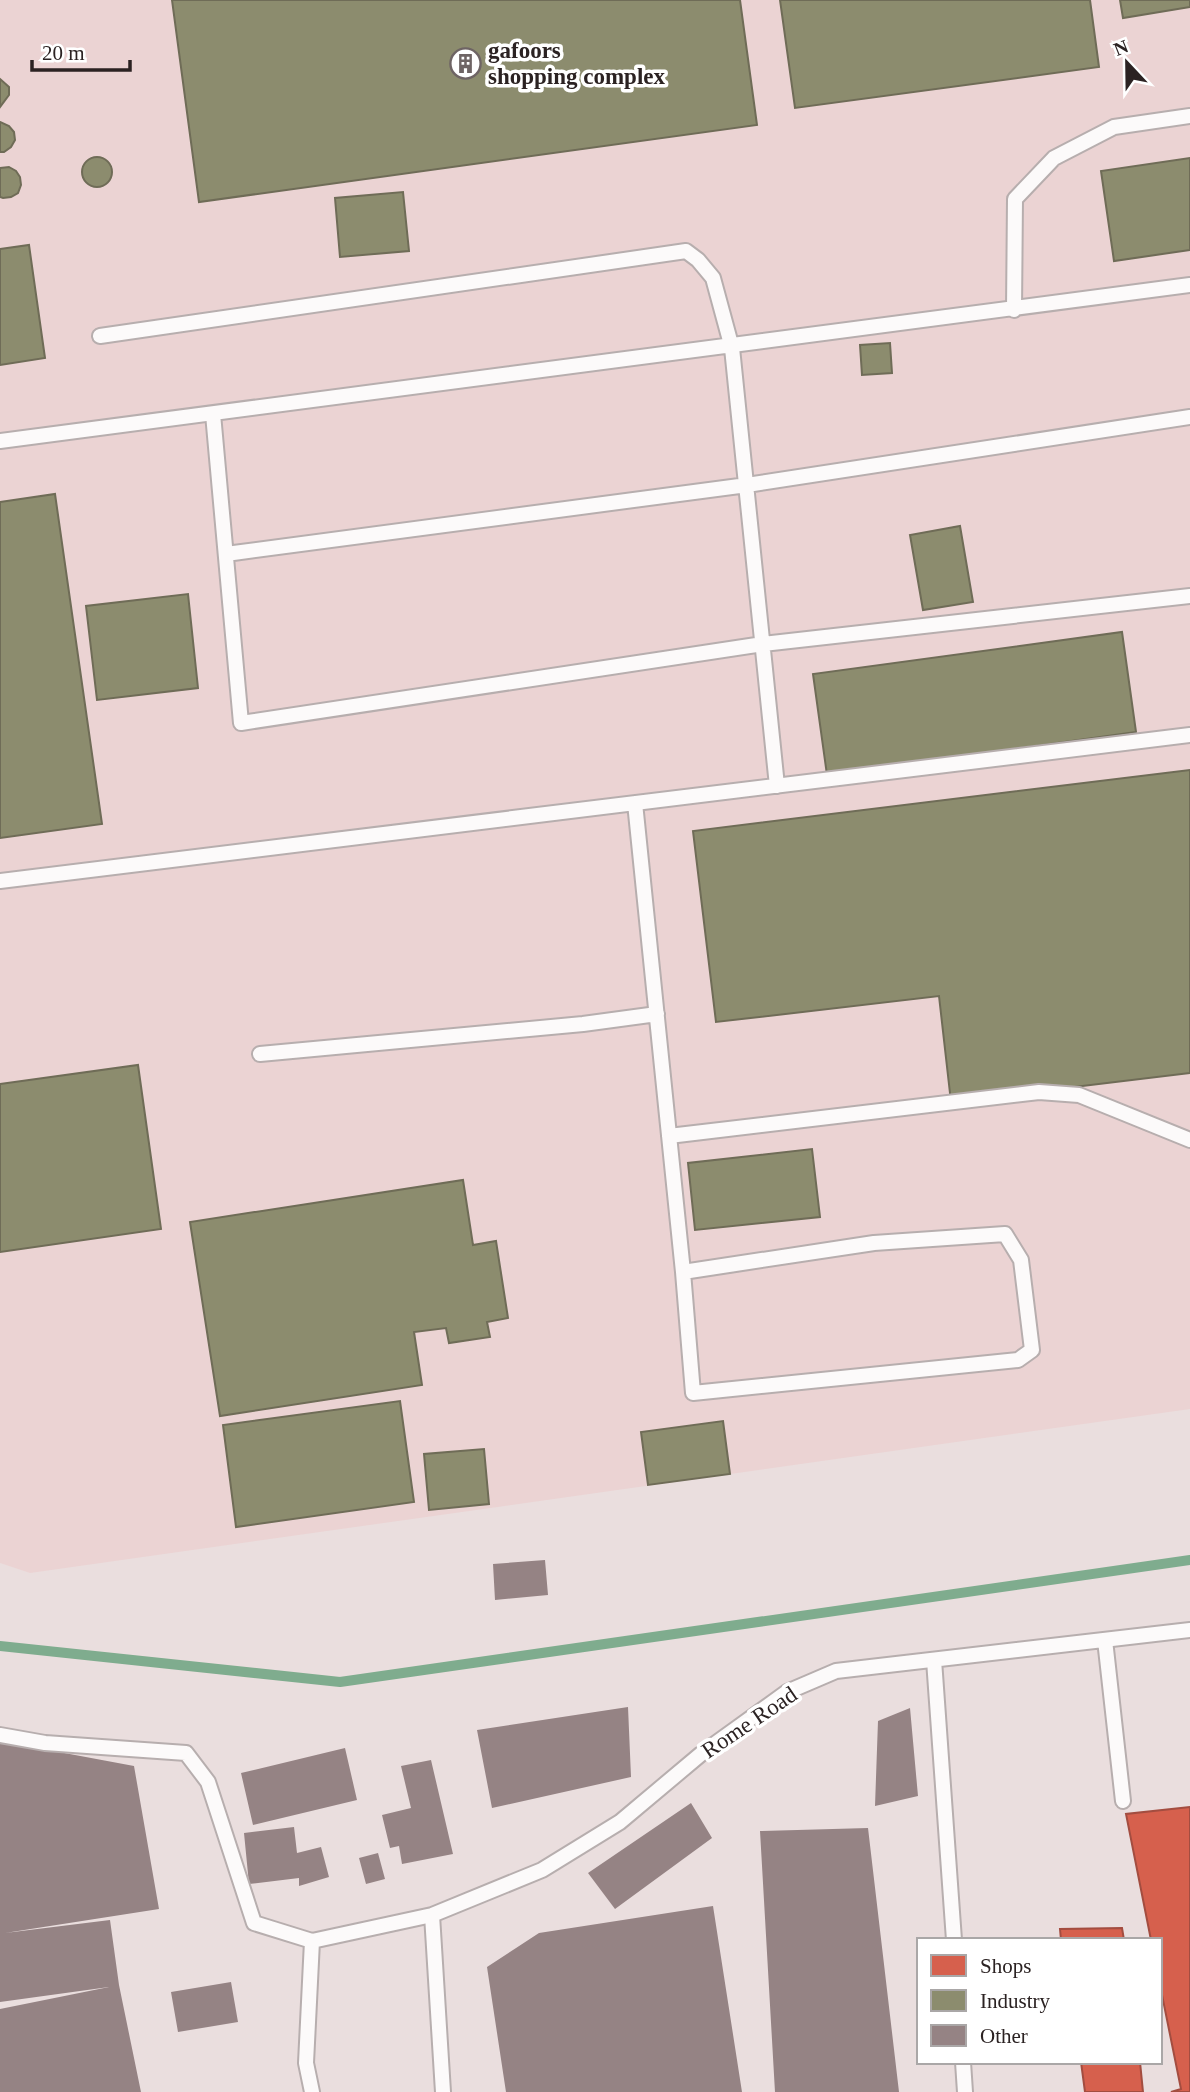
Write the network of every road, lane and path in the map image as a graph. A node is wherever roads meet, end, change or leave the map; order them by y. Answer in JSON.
{"nodes":[{"id":1,"x":1190,"y":116,"type":"edge"},
{"id":2,"x":1190,"y":285,"type":"edge"},
{"id":3,"x":1014,"y":310,"type":"junction"},
{"id":4,"x":100,"y":336,"type":"dead end"},
{"id":5,"x":732,"y":348,"type":"junction"},
{"id":6,"x":213,"y":414,"type":"junction"},
{"id":7,"x":1190,"y":417,"type":"edge"},
{"id":8,"x":0,"y":441,"type":"edge"},
{"id":9,"x":747,"y":485,"type":"junction"},
{"id":10,"x":226,"y":554,"type":"junction"},
{"id":11,"x":1190,"y":596,"type":"edge"},
{"id":12,"x":762,"y":645,"type":"junction"},
{"id":13,"x":1190,"y":734,"type":"edge"},
{"id":14,"x":777,"y":786,"type":"junction"},
{"id":15,"x":635,"y":803,"type":"junction"},
{"id":16,"x":0,"y":881,"type":"edge"},
{"id":17,"x":657,"y":1014,"type":"junction"},
{"id":18,"x":260,"y":1054,"type":"dead end"},
{"id":19,"x":669,"y":1136,"type":"junction"},
{"id":20,"x":1190,"y":1140,"type":"edge"},
{"id":21,"x":683,"y":1272,"type":"junction"},
{"id":22,"x":1190,"y":1630,"type":"edge"},
{"id":23,"x":1105,"y":1640,"type":"junction"},
{"id":24,"x":934,"y":1660,"type":"junction"},
{"id":25,"x":0,"y":1735,"type":"edge"},
{"id":26,"x":1123,"y":1801,"type":"dead end"},
{"id":27,"x":432,"y":1915,"type":"junction"},
{"id":28,"x":954,"y":1938,"type":"edge"},
{"id":29,"x":312,"y":1941,"type":"junction"},
{"id":30,"x":963,"y":2064,"type":"edge"},
{"id":31,"x":312,"y":2092,"type":"edge"},
{"id":32,"x":443,"y":2092,"type":"edge"},
{"id":33,"x":965,"y":2092,"type":"edge"}],
"edges":[{"from":1,"to":3,"type":"lane"},
{"from":2,"to":3,"type":"lane"},
{"from":3,"to":5,"type":"lane"},
{"from":4,"to":5,"type":"lane"},
{"from":5,"to":6,"type":"lane"},
{"from":5,"to":9,"type":"lane"},
{"from":6,"to":8,"type":"lane"},
{"from":6,"to":10,"type":"lane"},
{"from":7,"to":9,"type":"lane"},
{"from":9,"to":10,"type":"lane"},
{"from":9,"to":12,"type":"lane"},
{"from":10,"to":12,"type":"lane"},
{"from":11,"to":12,"type":"lane"},
{"from":12,"to":14,"type":"lane"},
{"from":13,"to":14,"type":"lane"},
{"from":14,"to":15,"type":"lane"},
{"from":15,"to":16,"type":"lane"},
{"from":15,"to":17,"type":"lane"},
{"from":17,"to":18,"type":"lane"},
{"from":17,"to":19,"type":"lane"},
{"from":19,"to":20,"type":"lane"},
{"from":19,"to":21,"type":"lane"},
{"from":21,"to":21,"type":"lane"},
{"from":22,"to":23,"type":"lane","name":"Rome Road"},
{"from":23,"to":24,"type":"lane","name":"Rome Road"},
{"from":23,"to":26,"type":"lane"},
{"from":24,"to":27,"type":"lane","name":"Rome Road"},
{"from":24,"to":28,"type":"lane"},
{"from":25,"to":29,"type":"lane"},
{"from":27,"to":29,"type":"lane","name":"Rome Road"},
{"from":27,"to":32,"type":"lane"},
{"from":29,"to":31,"type":"lane"},
{"from":30,"to":33,"type":"lane"}]}
